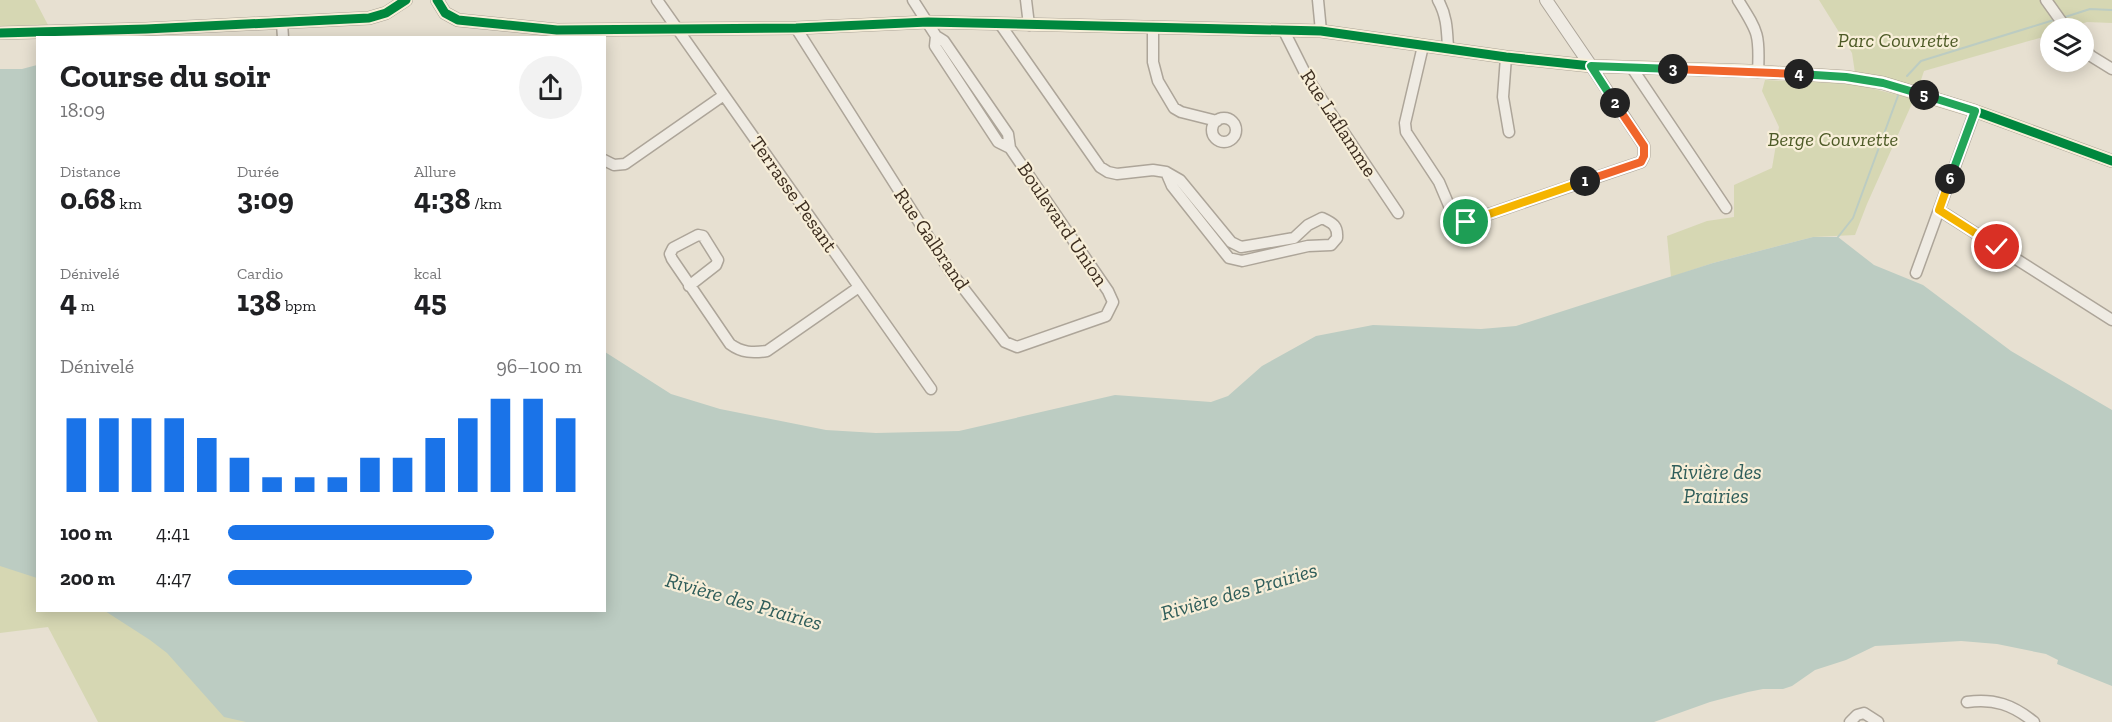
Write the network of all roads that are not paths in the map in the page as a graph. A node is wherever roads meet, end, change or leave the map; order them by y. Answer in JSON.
{"nodes":[{"id":1,"x":406,"y":0,"type":"edge"},
{"id":2,"x":437,"y":0,"type":"edge"},
{"id":3,"x":657,"y":0,"type":"edge"},
{"id":4,"x":913,"y":0,"type":"edge"},
{"id":5,"x":1026,"y":0,"type":"edge"},
{"id":6,"x":1318,"y":0,"type":"edge"},
{"id":7,"x":1438,"y":0,"type":"edge"},
{"id":8,"x":1546,"y":0,"type":"edge"},
{"id":9,"x":1738,"y":0,"type":"edge"},
{"id":10,"x":2046,"y":0,"type":"edge"},
{"id":11,"x":2059,"y":18,"type":"edge"},
{"id":12,"x":928,"y":22,"type":"junction"},
{"id":13,"x":282,"y":23,"type":"junction"},
{"id":14,"x":1000,"y":24,"type":"junction"},
{"id":15,"x":1029,"y":25,"type":"junction"},
{"id":16,"x":1153,"y":27,"type":"junction"},
{"id":17,"x":796,"y":28,"type":"junction"},
{"id":18,"x":677,"y":29,"type":"junction"},
{"id":19,"x":1284,"y":31,"type":"junction"},
{"id":20,"x":1321,"y":31,"type":"junction"},
{"id":21,"x":0,"y":33,"type":"edge"},
{"id":22,"x":557,"y":34,"type":"edge"},
{"id":23,"x":283,"y":36,"type":"edge"},
{"id":24,"x":1424,"y":46,"type":"junction"},
{"id":25,"x":1448,"y":48,"type":"junction"},
{"id":26,"x":1506,"y":57,"type":"junction"},
{"id":27,"x":2094,"y":58,"type":"edge"},
{"id":28,"x":1591,"y":66,"type":"junction"},
{"id":29,"x":1632,"y":68,"type":"junction"},
{"id":30,"x":2112,"y":69,"type":"edge"},
{"id":31,"x":1758,"y":72,"type":"junction"},
{"id":32,"x":724,"y":95,"type":"junction"},
{"id":33,"x":1975,"y":111,"type":"junction"},
{"id":34,"x":1217,"y":121,"type":"dead end"},
{"id":35,"x":1509,"y":132,"type":"dead end"},
{"id":36,"x":2112,"y":160,"type":"edge"},
{"id":37,"x":606,"y":161,"type":"edge"},
{"id":38,"x":1167,"y":172,"type":"junction"},
{"id":39,"x":1726,"y":208,"type":"dead end"},
{"id":40,"x":1939,"y":210,"type":"junction"},
{"id":41,"x":1398,"y":213,"type":"dead end"},
{"id":42,"x":1241,"y":247,"type":"junction"},
{"id":43,"x":1237,"y":261,"type":"junction"},
{"id":44,"x":1916,"y":273,"type":"dead end"},
{"id":45,"x":689,"y":286,"type":"junction"},
{"id":46,"x":859,"y":287,"type":"junction"},
{"id":47,"x":1113,"y":302,"type":"joint"},
{"id":48,"x":2112,"y":320,"type":"edge"},
{"id":49,"x":931,"y":389,"type":"dead end"},
{"id":50,"x":1967,"y":702,"type":"dead end"},
{"id":51,"x":1850,"y":722,"type":"edge"},
{"id":52,"x":1878,"y":722,"type":"edge"},
{"id":53,"x":2034,"y":722,"type":"edge"}],
"edges":[{"from":1,"to":13,"type":"street"},
{"from":2,"to":22,"type":"street"},
{"from":3,"to":18,"type":"street","name":"Terrasse Pesant"},
{"from":4,"to":12,"type":"street","name":"Boulevard Union"},
{"from":5,"to":15,"type":"street"},
{"from":6,"to":20,"type":"street"},
{"from":7,"to":25,"type":"street"},
{"from":8,"to":28,"type":"street"},
{"from":9,"to":31,"type":"street"},
{"from":10,"to":11,"type":"street"},
{"from":12,"to":14,"type":"street"},
{"from":12,"to":17,"type":"street"},
{"from":12,"to":47,"type":"street","name":"Boulevard Union"},
{"from":13,"to":21,"type":"street"},
{"from":13,"to":23,"type":"street"},
{"from":14,"to":15,"type":"street"},
{"from":14,"to":38,"type":"street"},
{"from":15,"to":16,"type":"street"},
{"from":16,"to":19,"type":"street"},
{"from":16,"to":34,"type":"street"},
{"from":17,"to":18,"type":"street"},
{"from":17,"to":47,"type":"street","name":"Rue Galbrand"},
{"from":18,"to":22,"type":"street"},
{"from":18,"to":32,"type":"street","name":"Terrasse Pesant"},
{"from":19,"to":20,"type":"street"},
{"from":19,"to":41,"type":"street","name":"Rue Laflamme"},
{"from":20,"to":24,"type":"street"},
{"from":24,"to":25,"type":"street"},
{"from":24,"to":28,"type":"street"},
{"from":25,"to":26,"type":"street"},
{"from":26,"to":28,"type":"street"},
{"from":26,"to":35,"type":"street"},
{"from":27,"to":30,"type":"street"},
{"from":28,"to":29,"type":"street"},
{"from":29,"to":31,"type":"street"},
{"from":29,"to":39,"type":"street"},
{"from":31,"to":33,"type":"street"},
{"from":32,"to":37,"type":"street"},
{"from":32,"to":46,"type":"street","name":"Terrasse Pesant"},
{"from":33,"to":36,"type":"street"},
{"from":33,"to":40,"type":"street"},
{"from":38,"to":42,"type":"street"},
{"from":38,"to":43,"type":"street"},
{"from":40,"to":44,"type":"street"},
{"from":40,"to":48,"type":"street"},
{"from":42,"to":43,"type":"street"},
{"from":42,"to":43,"type":"street"},
{"from":45,"to":45,"type":"street"},
{"from":45,"to":46,"type":"street"},
{"from":46,"to":49,"type":"street","name":"Terrasse Pesant"},
{"from":50,"to":53,"type":"street"},
{"from":51,"to":52,"type":"street"}]}
